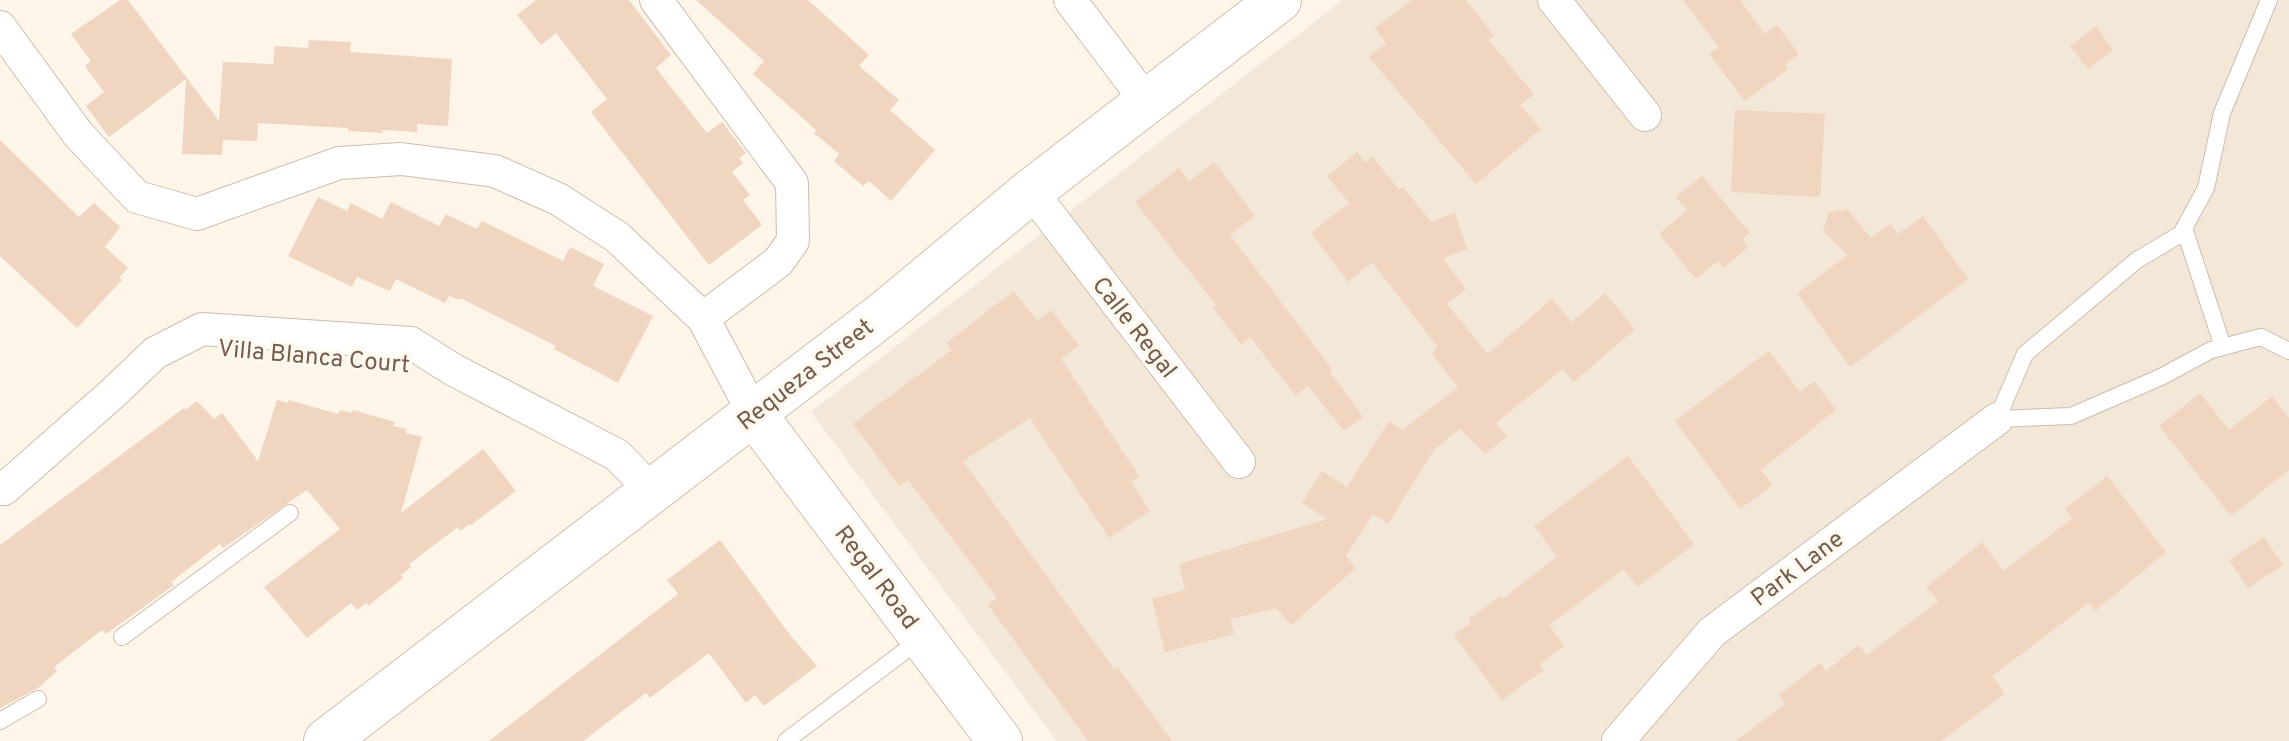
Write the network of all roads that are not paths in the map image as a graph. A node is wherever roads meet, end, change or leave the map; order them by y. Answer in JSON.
{"nodes":[{"id":1,"x":656,"y":0,"type":"edge"},
{"id":2,"x":1070,"y":0,"type":"edge"},
{"id":3,"x":1279,"y":0,"type":"edge"},
{"id":4,"x":1554,"y":0,"type":"edge"},
{"id":5,"x":2269,"y":0,"type":"edge"},
{"id":6,"x":0,"y":27,"type":"edge"},
{"id":7,"x":1147,"y":102,"type":"junction"},
{"id":8,"x":1645,"y":115,"type":"dead end"},
{"id":9,"x":1031,"y":191,"type":"junction"},
{"id":10,"x":2184,"y":228,"type":"junction"},
{"id":11,"x":703,"y":318,"type":"junction"},
{"id":12,"x":2223,"y":347,"type":"junction"},
{"id":13,"x":2289,"y":351,"type":"edge"},
{"id":14,"x":754,"y":414,"type":"junction"},
{"id":15,"x":1997,"y":419,"type":"junction"},
{"id":16,"x":1239,"y":462,"type":"dead end"},
{"id":17,"x":0,"y":489,"type":"edge"},
{"id":18,"x":651,"y":490,"type":"junction"},
{"id":19,"x":290,"y":513,"type":"dead end"},
{"id":20,"x":122,"y":637,"type":"dead end"},
{"id":21,"x":923,"y":637,"type":"junction"},
{"id":22,"x":38,"y":699,"type":"dead end"},
{"id":23,"x":0,"y":721,"type":"edge"},
{"id":24,"x":326,"y":741,"type":"edge"},
{"id":25,"x":786,"y":741,"type":"edge"},
{"id":26,"x":1000,"y":741,"type":"edge"},
{"id":27,"x":1618,"y":741,"type":"edge"}],
"edges":[{"from":1,"to":11,"type":"street"},
{"from":2,"to":7,"type":"street"},
{"from":3,"to":7,"type":"street","name":"Requeza Street"},
{"from":4,"to":8,"type":"street"},
{"from":5,"to":10,"type":"lane"},
{"from":6,"to":11,"type":"street"},
{"from":7,"to":9,"type":"street","name":"Requeza Street"},
{"from":9,"to":14,"type":"street","name":"Requeza Street"},
{"from":9,"to":16,"type":"street","name":"Calle Regal"},
{"from":10,"to":12,"type":"lane"},
{"from":10,"to":15,"type":"lane"},
{"from":11,"to":14,"type":"street"},
{"from":12,"to":13,"type":"lane"},
{"from":12,"to":15,"type":"lane"},
{"from":14,"to":18,"type":"street","name":"Requeza Street"},
{"from":14,"to":21,"type":"street","name":"Regal Road"},
{"from":15,"to":27,"type":"street","name":"Park Lane"},
{"from":17,"to":18,"type":"street","name":"Villa Blanca Court"},
{"from":18,"to":24,"type":"street","name":"Requeza Street"},
{"from":19,"to":20,"type":"lane"},
{"from":21,"to":25,"type":"lane"},
{"from":21,"to":26,"type":"street","name":"Regal Road"},
{"from":22,"to":23,"type":"lane"}]}
